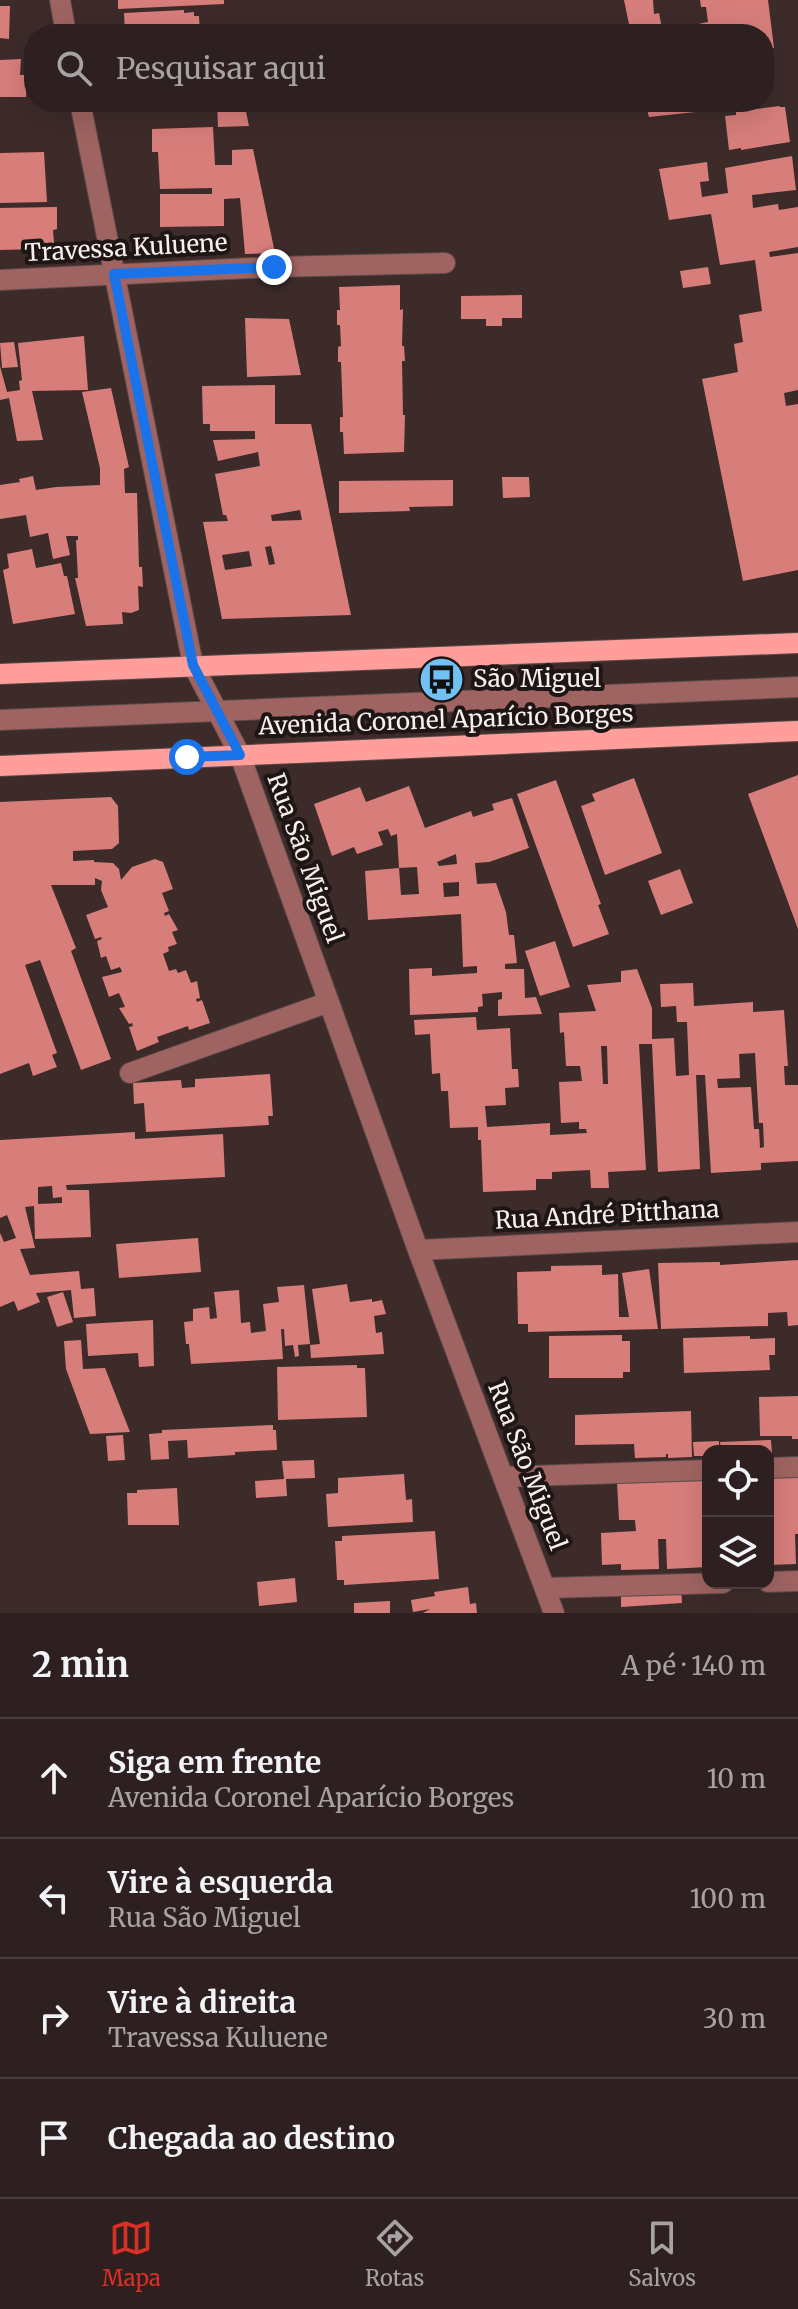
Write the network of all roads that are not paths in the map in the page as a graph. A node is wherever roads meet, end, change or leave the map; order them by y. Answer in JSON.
{"nodes":[{"id":1,"x":60,"y":0,"type":"edge"},
{"id":2,"x":64,"y":24,"type":"edge"},
{"id":3,"x":82,"y":112,"type":"edge"},
{"id":4,"x":445,"y":263,"type":"dead end"},
{"id":5,"x":114,"y":274,"type":"junction"},
{"id":6,"x":0,"y":280,"type":"edge"},
{"id":7,"x":798,"y":643,"type":"edge"},
{"id":8,"x":193,"y":665,"type":"junction"},
{"id":9,"x":0,"y":674,"type":"edge"},
{"id":10,"x":798,"y":687,"type":"edge"},
{"id":11,"x":217,"y":710,"type":"junction"},
{"id":12,"x":0,"y":720,"type":"edge"},
{"id":13,"x":798,"y":731,"type":"edge"},
{"id":14,"x":240,"y":755,"type":"junction"},
{"id":15,"x":0,"y":766,"type":"edge"},
{"id":16,"x":329,"y":1002,"type":"junction"},
{"id":17,"x":130,"y":1073,"type":"dead end"},
{"id":18,"x":798,"y":1232,"type":"edge"},
{"id":19,"x":418,"y":1250,"type":"junction"},
{"id":20,"x":798,"y":1467,"type":"edge"},
{"id":21,"x":774,"y":1468,"type":"edge"},
{"id":22,"x":702,"y":1470,"type":"edge"},
{"id":23,"x":503,"y":1477,"type":"junction"},
{"id":24,"x":798,"y":1581,"type":"edge"},
{"id":25,"x":774,"y":1582,"type":"edge"},
{"id":26,"x":702,"y":1584,"type":"edge"},
{"id":27,"x":545,"y":1588,"type":"junction"},
{"id":28,"x":554,"y":1613,"type":"edge"}],
"edges":[{"from":1,"to":2,"type":"street"},
{"from":3,"to":5,"type":"street","name":"Rua São Miguel"},
{"from":4,"to":5,"type":"street","name":"Travessa Kuluene"},
{"from":5,"to":6,"type":"street","name":"Travessa Kuluene"},
{"from":5,"to":8,"type":"street","name":"Rua São Miguel"},
{"from":7,"to":8,"type":"main road"},
{"from":8,"to":9,"type":"main road"},
{"from":8,"to":11,"type":"street","name":"Rua São Miguel"},
{"from":10,"to":11,"type":"street"},
{"from":11,"to":12,"type":"street"},
{"from":11,"to":14,"type":"street","name":"Rua São Miguel"},
{"from":13,"to":14,"type":"main road","name":"Avenida Coronel Aparício Borges"},
{"from":14,"to":15,"type":"main road","name":"Avenida Coronel Aparício Borges"},
{"from":14,"to":16,"type":"street","name":"Rua São Miguel"},
{"from":16,"to":17,"type":"street"},
{"from":16,"to":19,"type":"street","name":"Rua São Miguel"},
{"from":18,"to":19,"type":"street","name":"Rua André Pitthana"},
{"from":19,"to":23,"type":"street","name":"Rua São Miguel"},
{"from":20,"to":21,"type":"street"},
{"from":22,"to":23,"type":"street"},
{"from":23,"to":27,"type":"street","name":"Rua São Miguel"},
{"from":24,"to":25,"type":"street"},
{"from":26,"to":27,"type":"street"},
{"from":27,"to":28,"type":"street","name":"Rua São Miguel"}]}
